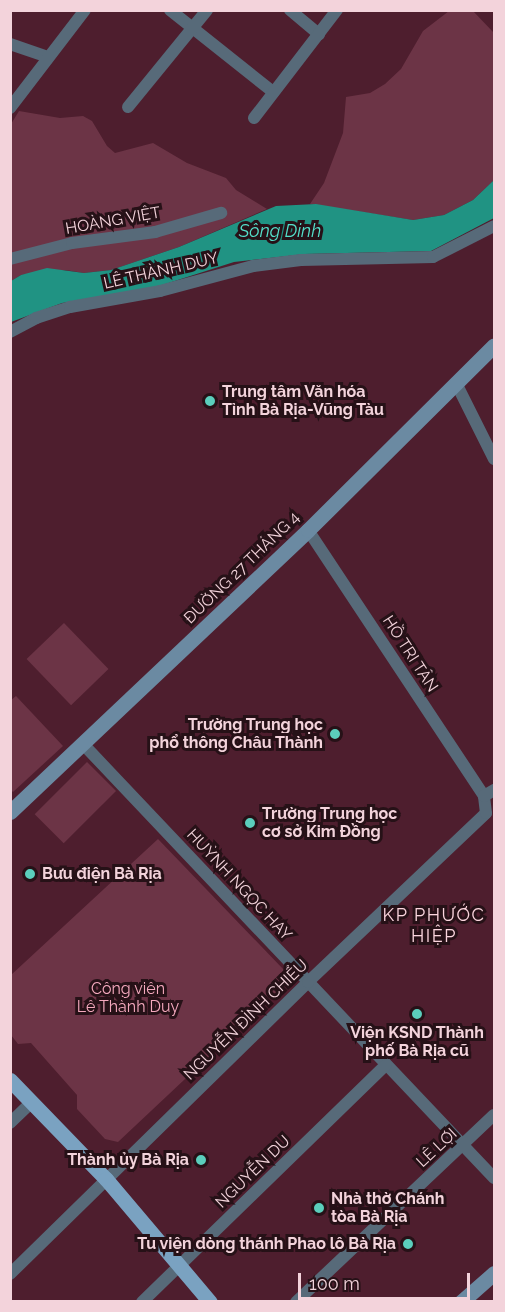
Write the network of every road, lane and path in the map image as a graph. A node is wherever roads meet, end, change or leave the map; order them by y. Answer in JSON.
{"nodes":[{"id":1,"x":85,"y":10,"type":"edge"},
{"id":2,"x":170,"y":10,"type":"edge"},
{"id":3,"x":207,"y":10,"type":"edge"},
{"id":4,"x":290,"y":10,"type":"edge"},
{"id":5,"x":337,"y":10,"type":"edge"},
{"id":6,"x":194,"y":29,"type":"junction"},
{"id":7,"x":319,"y":34,"type":"junction"},
{"id":8,"x":10,"y":44,"type":"edge"},
{"id":9,"x":47,"y":57,"type":"junction"},
{"id":10,"x":273,"y":92,"type":"junction"},
{"id":11,"x":128,"y":107,"type":"dead end"},
{"id":12,"x":10,"y":108,"type":"edge"},
{"id":13,"x":254,"y":117,"type":"dead end"},
{"id":14,"x":221,"y":213,"type":"dead end"},
{"id":15,"x":495,"y":226,"type":"edge"},
{"id":16,"x":10,"y":259,"type":"edge"},
{"id":17,"x":10,"y":332,"type":"edge"},
{"id":18,"x":495,"y":345,"type":"edge"},
{"id":19,"x":456,"y":383,"type":"junction"},
{"id":20,"x":495,"y":459,"type":"edge"},
{"id":21,"x":308,"y":530,"type":"junction"},
{"id":22,"x":83,"y":744,"type":"junction"},
{"id":23,"x":490,"y":793,"type":"edge"},
{"id":24,"x":10,"y":812,"type":"edge"},
{"id":25,"x":490,"y":813,"type":"edge"},
{"id":26,"x":308,"y":982,"type":"junction"},
{"id":27,"x":386,"y":1065,"type":"junction"},
{"id":28,"x":10,"y":1080,"type":"edge"},
{"id":29,"x":31,"y":1103,"type":"junction"},
{"id":30,"x":495,"y":1116,"type":"edge"},
{"id":31,"x":10,"y":1123,"type":"edge"},
{"id":32,"x":463,"y":1146,"type":"junction"},
{"id":33,"x":495,"y":1178,"type":"edge"},
{"id":34,"x":106,"y":1179,"type":"junction"},
{"id":35,"x":180,"y":1266,"type":"junction"},
{"id":36,"x":495,"y":1273,"type":"edge"},
{"id":37,"x":10,"y":1274,"type":"edge"},
{"id":38,"x":141,"y":1302,"type":"edge"},
{"id":39,"x":210,"y":1302,"type":"edge"},
{"id":40,"x":297,"y":1302,"type":"edge"},
{"id":41,"x":461,"y":1302,"type":"edge"}],
"edges":[{"from":1,"to":9,"type":"street"},
{"from":2,"to":6,"type":"street"},
{"from":3,"to":6,"type":"street"},
{"from":4,"to":7,"type":"street"},
{"from":5,"to":7,"type":"street"},
{"from":6,"to":10,"type":"street"},
{"from":6,"to":11,"type":"street"},
{"from":7,"to":10,"type":"street"},
{"from":8,"to":9,"type":"street"},
{"from":9,"to":12,"type":"street"},
{"from":10,"to":13,"type":"street"},
{"from":14,"to":16,"type":"street","name":"HOÀNG VIỆT"},
{"from":15,"to":17,"type":"street","name":"LÊ THÀNH DUY"},
{"from":18,"to":19,"type":"street","name":"ĐƯỜNG 27 THÁNG 4"},
{"from":19,"to":20,"type":"street"},
{"from":19,"to":21,"type":"street","name":"ĐƯỜNG 27 THÁNG 4"},
{"from":21,"to":22,"type":"street","name":"ĐƯỜNG 27 THÁNG 4"},
{"from":21,"to":23,"type":"street","name":"HỒ TRI TÂN"},
{"from":22,"to":24,"type":"street","name":"ĐƯỜNG 27 THÁNG 4"},
{"from":22,"to":26,"type":"street","name":"HUỲNH NGỌC HAY"},
{"from":23,"to":25,"type":"street","name":"NGUYỄN ĐÌNH CHIỂU"},
{"from":25,"to":26,"type":"street","name":"NGUYỄN ĐÌNH CHIỂU"},
{"from":26,"to":27,"type":"street","name":"HUỲNH NGỌC HAY"},
{"from":26,"to":34,"type":"street","name":"NGUYỄN ĐÌNH CHIỂU"},
{"from":27,"to":32,"type":"street","name":"HUỲNH NGỌC HAY"},
{"from":27,"to":35,"type":"street","name":"NGUYỄN DU"},
{"from":28,"to":29,"type":"main road"},
{"from":29,"to":31,"type":"street"},
{"from":29,"to":34,"type":"main road"},
{"from":30,"to":32,"type":"street","name":"LÊ LỢI"},
{"from":32,"to":33,"type":"street","name":"HUỲNH NGỌC HAY"},
{"from":32,"to":40,"type":"street","name":"LÊ LỢI"},
{"from":34,"to":35,"type":"main road"},
{"from":34,"to":37,"type":"street","name":"NGUYỄN ĐÌNH CHIỂU"},
{"from":35,"to":38,"type":"street","name":"NGUYỄN DU"},
{"from":35,"to":39,"type":"main road"},
{"from":36,"to":41,"type":"street"}]}
